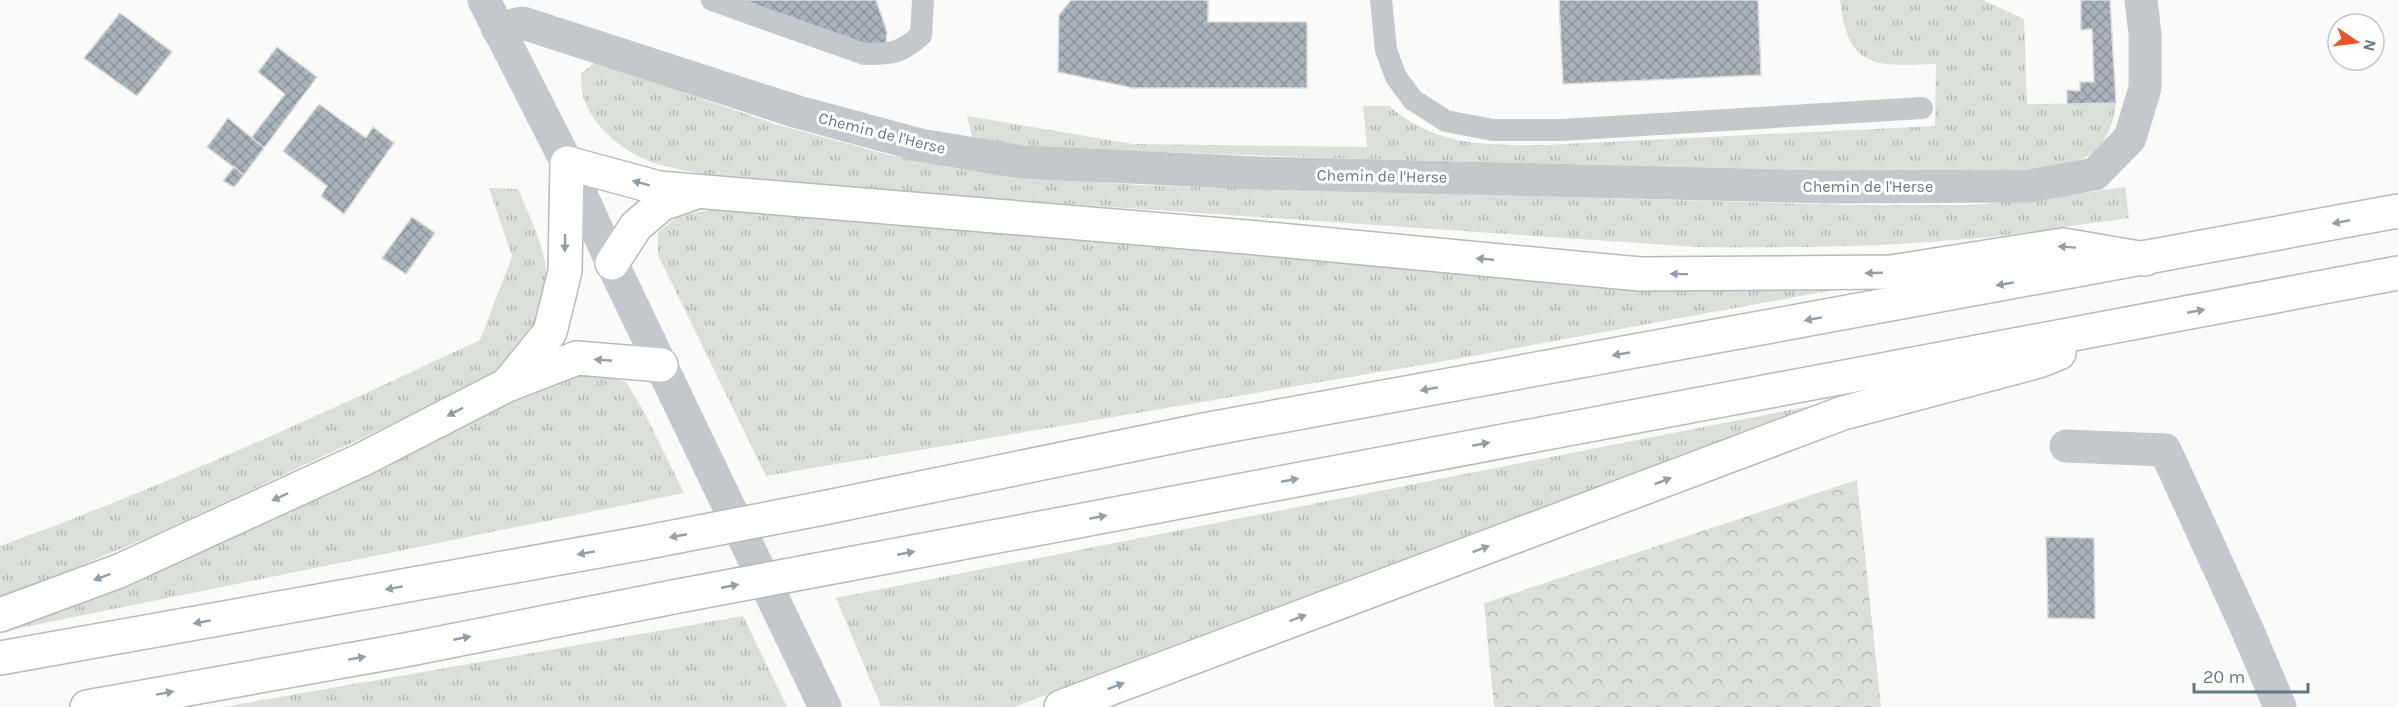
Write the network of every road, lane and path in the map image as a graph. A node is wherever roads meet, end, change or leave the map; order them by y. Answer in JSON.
{"nodes":[{"id":1,"x":712,"y":0,"type":"edge"},
{"id":2,"x":923,"y":0,"type":"edge"},
{"id":3,"x":1382,"y":0,"type":"edge"},
{"id":4,"x":2141,"y":0,"type":"edge"},
{"id":5,"x":490,"y":14,"type":"edge"},
{"id":6,"x":1922,"y":108,"type":"dead end"},
{"id":7,"x":567,"y":163,"type":"junction"},
{"id":8,"x":698,"y":192,"type":"junction"},
{"id":9,"x":2398,"y":211,"type":"edge"},
{"id":10,"x":2145,"y":259,"type":"junction"},
{"id":11,"x":612,"y":263,"type":"junction"},
{"id":12,"x":2398,"y":273,"type":"edge"},
{"id":13,"x":2139,"y":322,"type":"junction"},
{"id":14,"x":661,"y":365,"type":"junction"},
{"id":15,"x":507,"y":385,"type":"junction"},
{"id":16,"x":2066,"y":446,"type":"dead end"},
{"id":17,"x":0,"y":615,"type":"edge"},
{"id":18,"x":0,"y":658,"type":"edge"},
{"id":19,"x":87,"y":707,"type":"edge"},
{"id":20,"x":825,"y":707,"type":"edge"},
{"id":21,"x":1061,"y":707,"type":"edge"},
{"id":22,"x":2280,"y":707,"type":"edge"}],
"edges":[{"from":1,"to":2,"type":"lane"},
{"from":3,"to":6,"type":"lane"},
{"from":4,"to":5,"type":"street","name":"Chemin de l'Herse"},
{"from":5,"to":7,"type":"street"},
{"from":8,"to":7,"type":"main road","one_way":true},
{"from":7,"to":11,"type":"street"},
{"from":7,"to":15,"type":"main road","one_way":true},
{"from":10,"to":8,"type":"main road","one_way":true},
{"from":8,"to":11,"type":"main road"},
{"from":9,"to":10,"type":"main road","one_way":true},
{"from":10,"to":18,"type":"main road","one_way":true,"bridge":true},
{"from":11,"to":14,"type":"street"},
{"from":13,"to":12,"type":"main road","one_way":true},
{"from":19,"to":13,"type":"main road","one_way":true,"bridge":true},
{"from":21,"to":13,"type":"main road","one_way":true},
{"from":14,"to":15,"type":"main road","one_way":true},
{"from":14,"to":20,"type":"street"},
{"from":15,"to":17,"type":"main road","one_way":true},
{"from":16,"to":22,"type":"street"}]}
